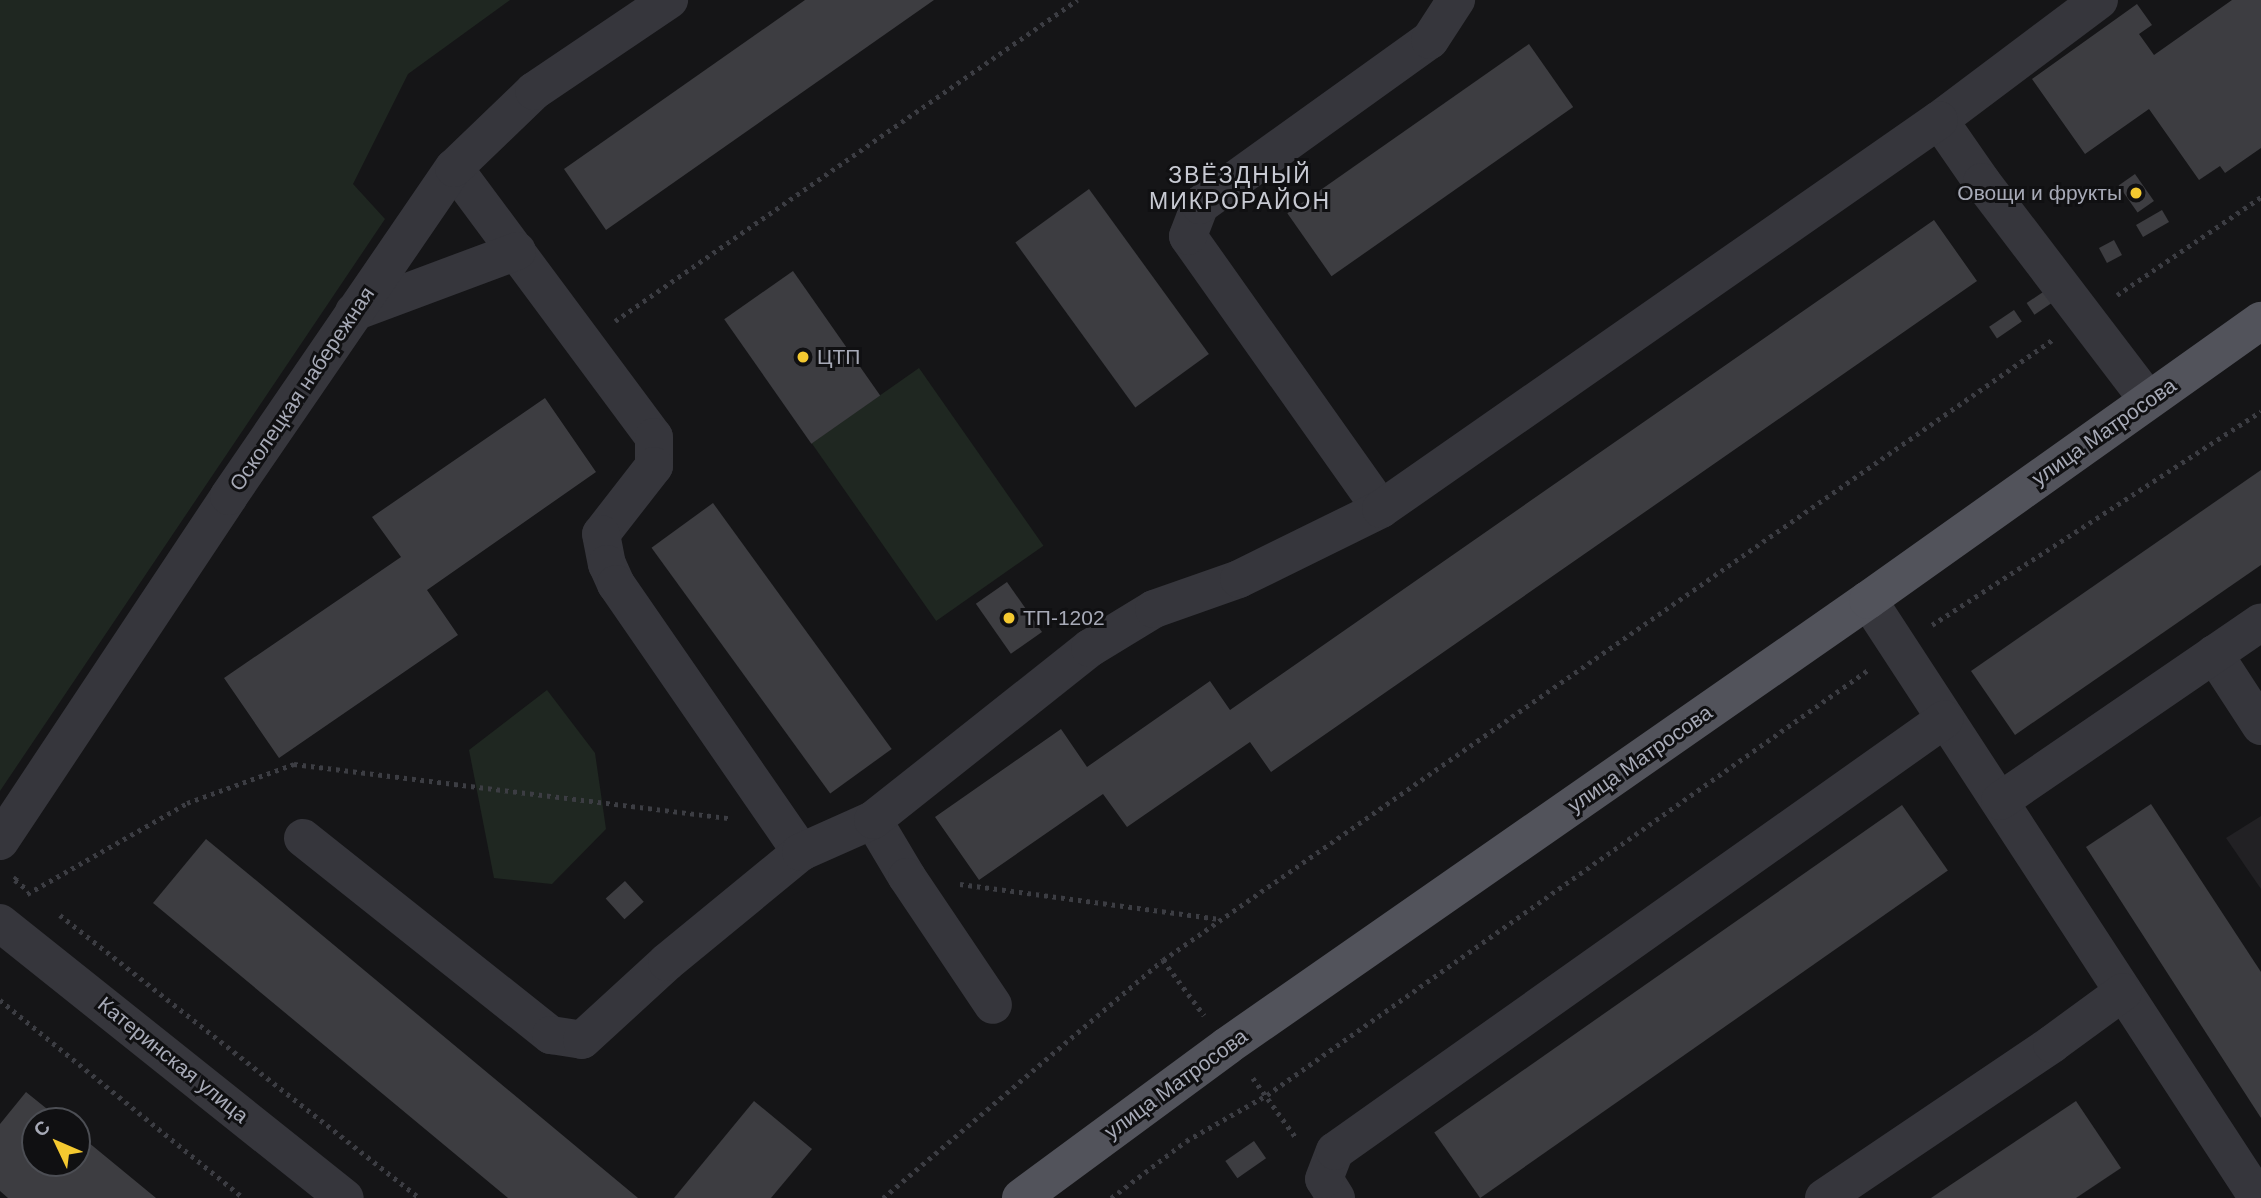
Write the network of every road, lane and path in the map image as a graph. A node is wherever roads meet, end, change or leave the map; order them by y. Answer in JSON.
{"nodes":[{"id":1,"x":669,"y":0,"type":"edge"},
{"id":2,"x":1077,"y":0,"type":"edge"},
{"id":3,"x":1456,"y":0,"type":"edge"},
{"id":4,"x":2099,"y":0,"type":"edge"},
{"id":5,"x":1939,"y":120,"type":"junction"},
{"id":6,"x":454,"y":168,"type":"junction"},
{"id":7,"x":2261,"y":197,"type":"edge"},
{"id":8,"x":517,"y":251,"type":"junction"},
{"id":9,"x":354,"y":312,"type":"junction"},
{"id":10,"x":2085,"y":317,"type":"junction"},
{"id":11,"x":2261,"y":321,"type":"edge"},
{"id":12,"x":583,"y":343,"type":"junction"},
{"id":13,"x":2148,"y":400,"type":"junction"},
{"id":14,"x":2261,"y":411,"type":"edge"},
{"id":15,"x":1381,"y":509,"type":"junction"},
{"id":16,"x":1868,"y":600,"type":"junction"},
{"id":17,"x":2261,"y":622,"type":"edge"},
{"id":18,"x":1900,"y":647,"type":"junction"},
{"id":19,"x":2214,"y":654,"type":"junction"},
{"id":20,"x":1945,"y":719,"type":"junction"},
{"id":21,"x":2261,"y":726,"type":"edge"},
{"id":22,"x":2000,"y":801,"type":"junction"},
{"id":23,"x":873,"y":820,"type":"junction"},
{"id":24,"x":303,"y":838,"type":"dead end"},
{"id":25,"x":789,"y":838,"type":"junction"},
{"id":26,"x":11,"y":855,"type":"edge"},
{"id":27,"x":907,"y":877,"type":"junction"},
{"id":28,"x":31,"y":892,"type":"junction"},
{"id":29,"x":42,"y":901,"type":"dead end"},
{"id":30,"x":53,"y":909,"type":"dead end"},
{"id":31,"x":10,"y":910,"type":"edge"},
{"id":32,"x":1219,"y":920,"type":"junction"},
{"id":33,"x":2123,"y":992,"type":"junction"},
{"id":34,"x":0,"y":1000,"type":"edge"},
{"id":35,"x":993,"y":1005,"type":"dead end"},
{"id":36,"x":244,"y":1198,"type":"edge"},
{"id":37,"x":345,"y":1198,"type":"edge"},
{"id":38,"x":419,"y":1198,"type":"edge"},
{"id":39,"x":883,"y":1198,"type":"edge"},
{"id":40,"x":1021,"y":1198,"type":"edge"},
{"id":41,"x":1111,"y":1198,"type":"edge"},
{"id":42,"x":1336,"y":1198,"type":"edge"},
{"id":43,"x":1824,"y":1198,"type":"edge"},
{"id":44,"x":2259,"y":1198,"type":"edge"}],
"edges":[{"from":1,"to":6,"type":"street","name":"Осколецкая набережная"},
{"from":2,"to":12,"type":"path"},
{"from":3,"to":15,"type":"street"},
{"from":4,"to":5,"type":"street"},
{"from":5,"to":10,"type":"street"},
{"from":5,"to":15,"type":"street"},
{"from":6,"to":8,"type":"street"},
{"from":6,"to":9,"type":"street","name":"Осколецкая набережная"},
{"from":7,"to":10,"type":"path"},
{"from":8,"to":9,"type":"street"},
{"from":8,"to":12,"type":"street"},
{"from":9,"to":26,"type":"street","name":"Осколецкая набережная"},
{"from":10,"to":13,"type":"street"},
{"from":10,"to":32,"type":"path"},
{"from":11,"to":13,"type":"main road","name":"улица Матросова"},
{"from":12,"to":25,"type":"street"},
{"from":13,"to":16,"type":"main road","name":"улица Матросова"},
{"from":14,"to":18,"type":"path"},
{"from":15,"to":23,"type":"street"},
{"from":16,"to":18,"type":"street"},
{"from":16,"to":40,"type":"main road","name":"улица Матросова"},
{"from":17,"to":19,"type":"street"},
{"from":18,"to":20,"type":"street"},
{"from":18,"to":41,"type":"path"},
{"from":19,"to":21,"type":"street"},
{"from":19,"to":22,"type":"street"},
{"from":20,"to":22,"type":"street"},
{"from":20,"to":42,"type":"street"},
{"from":22,"to":33,"type":"street"},
{"from":23,"to":25,"type":"street"},
{"from":23,"to":27,"type":"street"},
{"from":24,"to":25,"type":"street"},
{"from":25,"to":28,"type":"path"},
{"from":26,"to":28,"type":"path"},
{"from":27,"to":32,"type":"path"},
{"from":27,"to":35,"type":"street"},
{"from":28,"to":29,"type":"path"},
{"from":28,"to":31,"type":"path"},
{"from":30,"to":38,"type":"path"},
{"from":31,"to":37,"type":"street","name":"Катеринская улица"},
{"from":32,"to":39,"type":"path"},
{"from":33,"to":43,"type":"street"},
{"from":33,"to":44,"type":"street"},
{"from":34,"to":36,"type":"path"}]}
